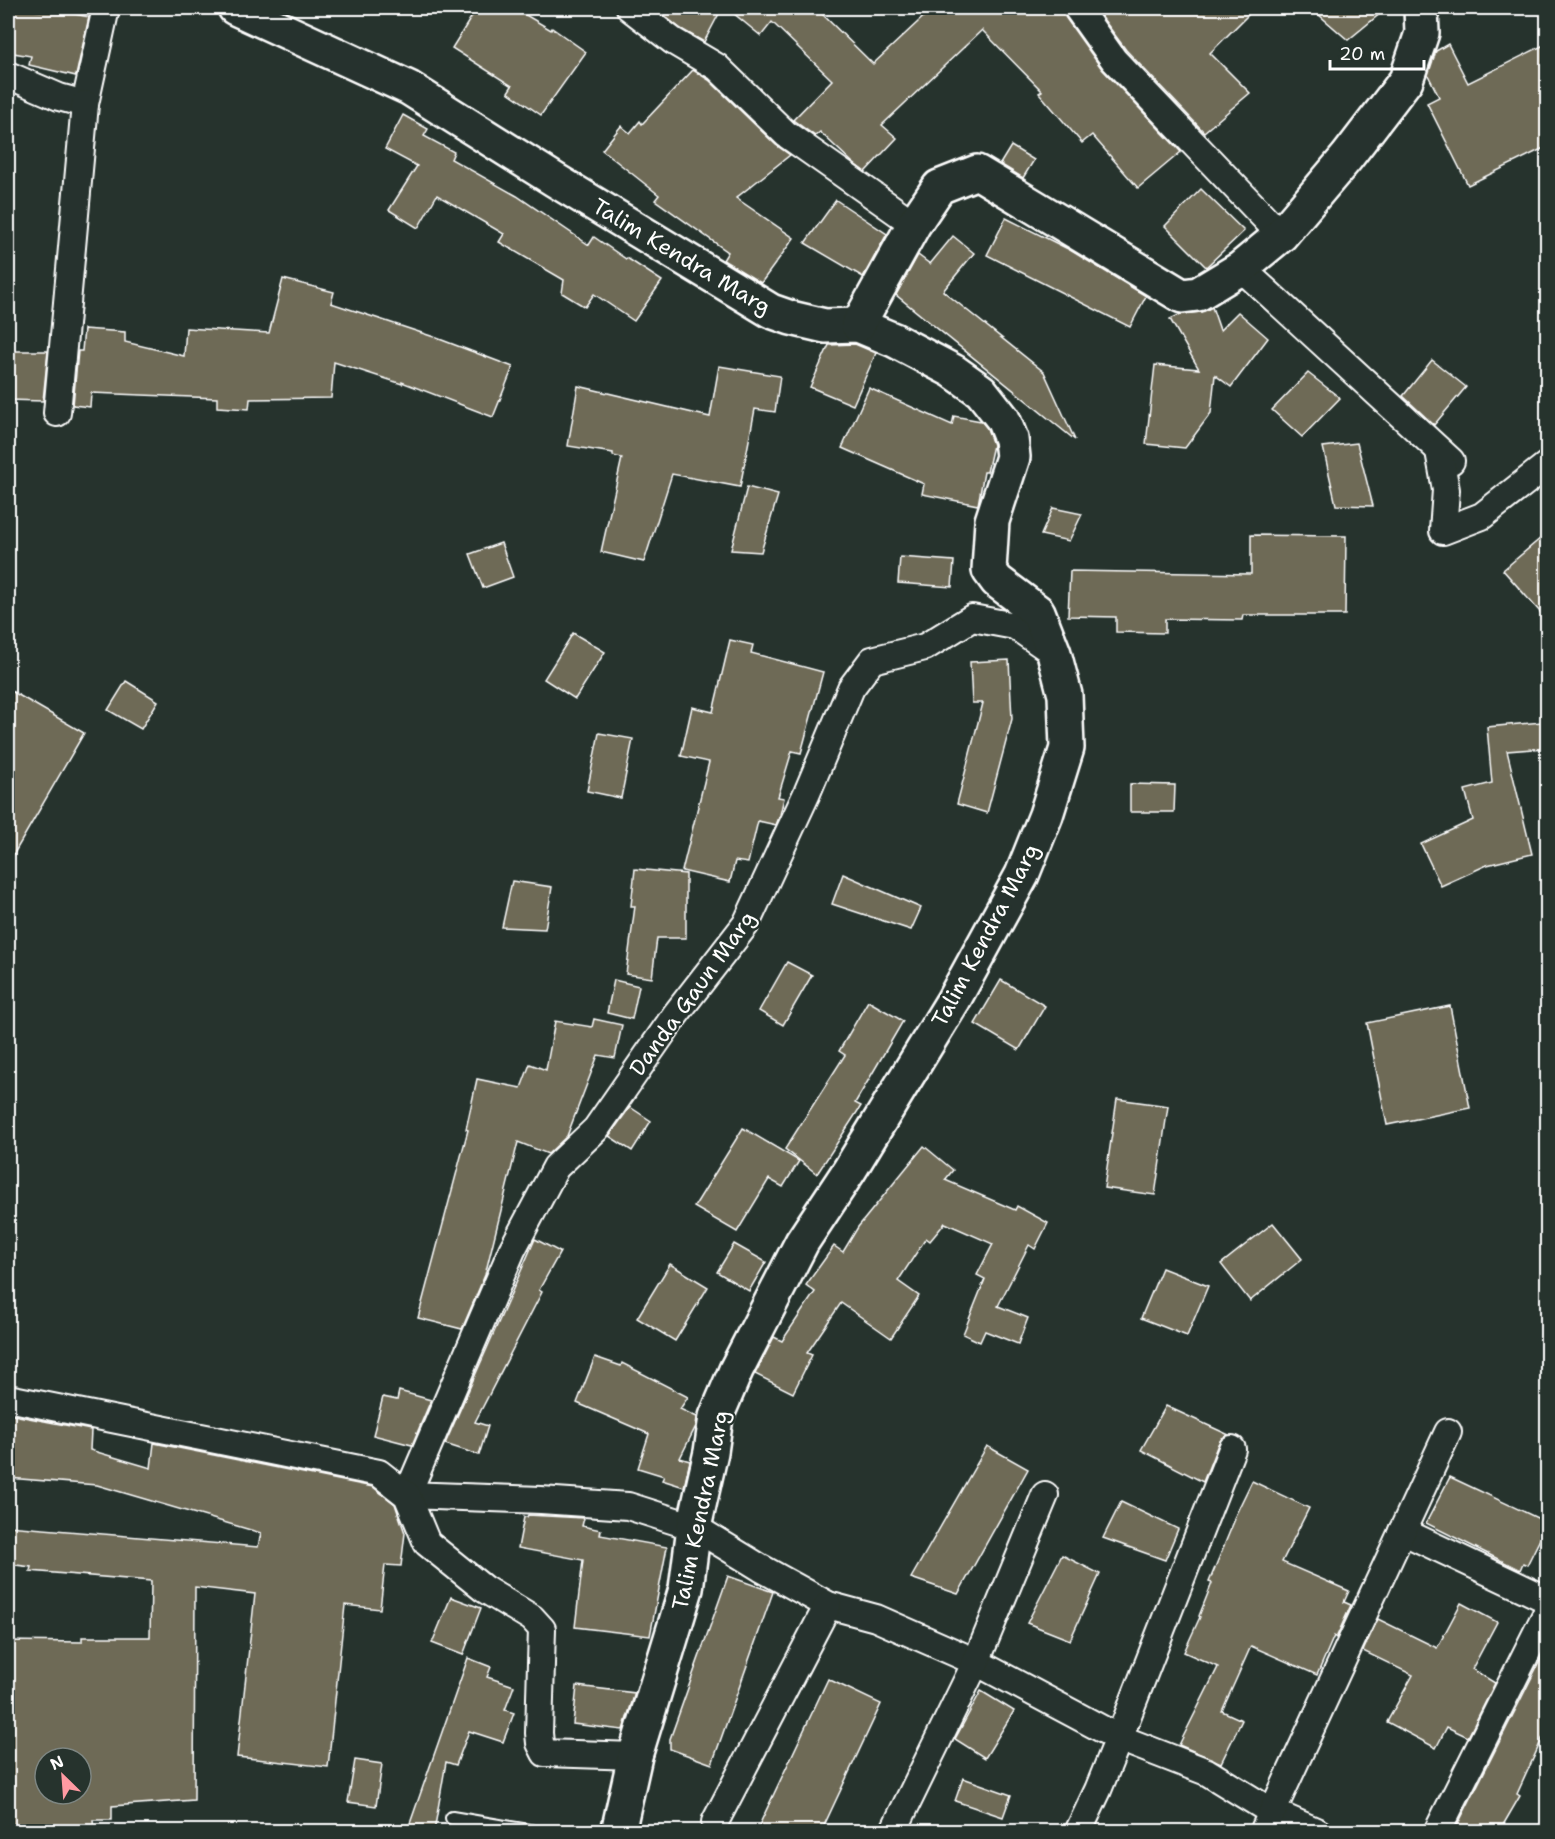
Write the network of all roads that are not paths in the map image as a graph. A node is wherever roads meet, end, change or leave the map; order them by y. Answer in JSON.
{"nodes":[{"id":1,"x":106,"y":8,"type":"edge"},
{"id":2,"x":235,"y":8,"type":"edge"},
{"id":3,"x":630,"y":8,"type":"edge"},
{"id":4,"x":1077,"y":8,"type":"edge"},
{"id":5,"x":1421,"y":8,"type":"edge"},
{"id":6,"x":8,"y":75,"type":"edge"},
{"id":7,"x":85,"y":104,"type":"junction"},
{"id":8,"x":914,"y":224,"type":"junction"},
{"id":9,"x":1281,"y":235,"type":"junction"},
{"id":10,"x":1241,"y":268,"type":"junction"},
{"id":11,"x":858,"y":325,"type":"junction"},
{"id":12,"x":57,"y":412,"type":"dead end"},
{"id":13,"x":1548,"y":464,"type":"edge"},
{"id":14,"x":1054,"y":653,"type":"junction"},
{"id":15,"x":8,"y":1398,"type":"edge"},
{"id":16,"x":1448,"y":1432,"type":"dead end"},
{"id":17,"x":1232,"y":1449,"type":"dead end"},
{"id":18,"x":407,"y":1495,"type":"junction"},
{"id":19,"x":1045,"y":1495,"type":"dead end"},
{"id":20,"x":694,"y":1527,"type":"junction"},
{"id":21,"x":1402,"y":1531,"type":"junction"},
{"id":22,"x":1548,"y":1600,"type":"edge"},
{"id":23,"x":828,"y":1605,"type":"junction"},
{"id":24,"x":1548,"y":1610,"type":"edge"},
{"id":25,"x":976,"y":1662,"type":"junction"},
{"id":26,"x":1119,"y":1738,"type":"junction"},
{"id":27,"x":635,"y":1756,"type":"junction"},
{"id":28,"x":452,"y":1818,"type":"dead end"},
{"id":29,"x":715,"y":1822,"type":"dead end"},
{"id":30,"x":1268,"y":1822,"type":"edge"},
{"id":31,"x":535,"y":1832,"type":"edge"},
{"id":32,"x":618,"y":1832,"type":"edge"},
{"id":33,"x":893,"y":1832,"type":"edge"},
{"id":34,"x":1078,"y":1832,"type":"edge"},
{"id":35,"x":1317,"y":1832,"type":"edge"},
{"id":36,"x":1437,"y":1832,"type":"edge"}],
"edges":[{"from":1,"to":7,"type":"street"},
{"from":2,"to":11,"type":"street","name":"Talim Kendra Marg"},
{"from":3,"to":8,"type":"street"},
{"from":4,"to":9,"type":"street"},
{"from":5,"to":9,"type":"street"},
{"from":6,"to":7,"type":"street"},
{"from":7,"to":12,"type":"street"},
{"from":8,"to":10,"type":"street"},
{"from":8,"to":11,"type":"street"},
{"from":9,"to":10,"type":"street"},
{"from":10,"to":13,"type":"street"},
{"from":11,"to":14,"type":"street","name":"Talim Kendra Marg"},
{"from":14,"to":18,"type":"street","name":"Danda Gaun Marg"},
{"from":14,"to":20,"type":"street","name":"Talim Kendra Marg"},
{"from":15,"to":18,"type":"street"},
{"from":16,"to":21,"type":"street"},
{"from":17,"to":26,"type":"street"},
{"from":18,"to":20,"type":"street"},
{"from":18,"to":27,"type":"street"},
{"from":19,"to":25,"type":"street"},
{"from":20,"to":23,"type":"street"},
{"from":20,"to":27,"type":"street","name":"Talim Kendra Marg"},
{"from":21,"to":22,"type":"street"},
{"from":21,"to":30,"type":"street"},
{"from":23,"to":25,"type":"street"},
{"from":23,"to":29,"type":"street"},
{"from":24,"to":36,"type":"street"},
{"from":25,"to":26,"type":"street"},
{"from":25,"to":33,"type":"street"},
{"from":26,"to":30,"type":"street"},
{"from":26,"to":34,"type":"street"},
{"from":27,"to":32,"type":"street","name":"Talim Kendra Marg"},
{"from":28,"to":31,"type":"lane"},
{"from":30,"to":35,"type":"street"}]}
